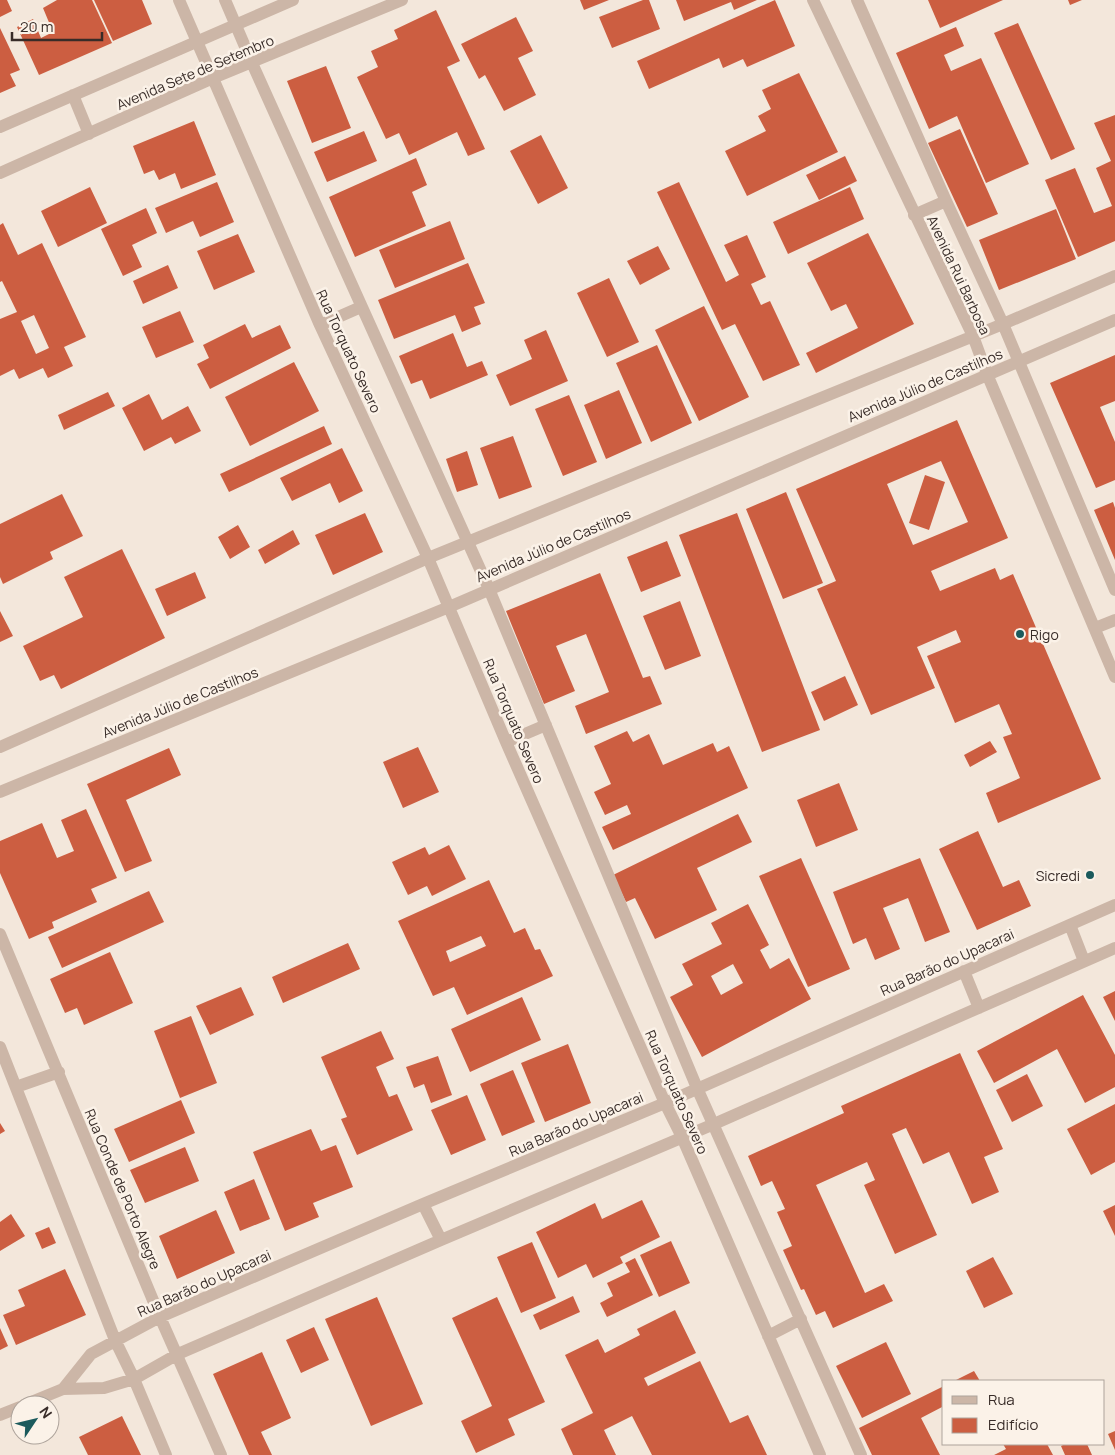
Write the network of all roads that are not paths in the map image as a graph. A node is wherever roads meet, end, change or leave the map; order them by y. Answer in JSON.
{"nodes":[{"id":1,"x":179,"y":0,"type":"edge"},
{"id":2,"x":225,"y":0,"type":"edge"},
{"id":3,"x":293,"y":0,"type":"edge"},
{"id":4,"x":402,"y":0,"type":"edge"},
{"id":5,"x":813,"y":0,"type":"edge"},
{"id":6,"x":857,"y":0,"type":"edge"},
{"id":7,"x":235,"y":24,"type":"junction"},
{"id":8,"x":197,"y":41,"type":"junction"},
{"id":9,"x":252,"y":63,"type":"junction"},
{"id":10,"x":213,"y":78,"type":"junction"},
{"id":11,"x":73,"y":95,"type":"junction"},
{"id":12,"x":0,"y":126,"type":"edge"},
{"id":13,"x":89,"y":134,"type":"junction"},
{"id":14,"x":0,"y":173,"type":"edge"},
{"id":15,"x":946,"y":201,"type":"junction"},
{"id":16,"x":914,"y":215,"type":"junction"},
{"id":17,"x":1115,"y":276,"type":"edge"},
{"id":18,"x":361,"y":307,"type":"junction"},
{"id":19,"x":1115,"y":320,"type":"edge"},
{"id":20,"x":1004,"y":324,"type":"junction"},
{"id":21,"x":320,"y":325,"type":"junction"},
{"id":22,"x":973,"y":336,"type":"junction"},
{"id":23,"x":1019,"y":360,"type":"junction"},
{"id":24,"x":987,"y":374,"type":"junction"},
{"id":25,"x":467,"y":544,"type":"junction"},
{"id":26,"x":428,"y":558,"type":"junction"},
{"id":27,"x":488,"y":589,"type":"junction"},
{"id":28,"x":1115,"y":590,"type":"edge"},
{"id":29,"x":449,"y":607,"type":"junction"},
{"id":30,"x":1115,"y":620,"type":"edge"},
{"id":31,"x":1095,"y":628,"type":"junction"},
{"id":32,"x":1115,"y":677,"type":"edge"},
{"id":33,"x":546,"y":725,"type":"junction"},
{"id":34,"x":506,"y":742,"type":"junction"},
{"id":35,"x":0,"y":747,"type":"edge"},
{"id":36,"x":0,"y":792,"type":"edge"},
{"id":37,"x":1115,"y":905,"type":"edge"},
{"id":38,"x":1070,"y":925,"type":"junction"},
{"id":39,"x":0,"y":934,"type":"edge"},
{"id":40,"x":1115,"y":948,"type":"edge"},
{"id":41,"x":1084,"y":961,"type":"junction"},
{"id":42,"x":964,"y":971,"type":"junction"},
{"id":43,"x":979,"y":1008,"type":"junction"},
{"id":44,"x":0,"y":1047,"type":"edge"},
{"id":45,"x":58,"y":1072,"type":"junction"},
{"id":46,"x":16,"y":1087,"type":"junction"},
{"id":47,"x":697,"y":1088,"type":"junction"},
{"id":48,"x":665,"y":1103,"type":"junction"},
{"id":49,"x":714,"y":1124,"type":"junction"},
{"id":50,"x":682,"y":1137,"type":"junction"},
{"id":51,"x":423,"y":1204,"type":"junction"},
{"id":52,"x":441,"y":1240,"type":"junction"},
{"id":53,"x":160,"y":1317,"type":"junction"},
{"id":54,"x":801,"y":1319,"type":"junction"},
{"id":55,"x":768,"y":1336,"type":"junction"},
{"id":56,"x":116,"y":1340,"type":"junction"},
{"id":57,"x":178,"y":1354,"type":"junction"},
{"id":58,"x":134,"y":1379,"type":"junction"},
{"id":59,"x":62,"y":1389,"type":"junction"},
{"id":60,"x":48,"y":1395,"type":"edge"},
{"id":61,"x":166,"y":1455,"type":"edge"},
{"id":62,"x":221,"y":1455,"type":"edge"},
{"id":63,"x":820,"y":1455,"type":"edge"},
{"id":64,"x":861,"y":1455,"type":"edge"}],
"edges":[{"from":1,"to":8,"type":"street","name":"Rua Torquato Severo"},
{"from":2,"to":7,"type":"street","name":"Rua Torquato Severo"},
{"from":3,"to":7,"type":"street","name":"Avenida Sete de Setembro"},
{"from":4,"to":9,"type":"street","name":"Avenida Sete de Setembro"},
{"from":5,"to":16,"type":"street","name":"Avenida Rui Barbosa"},
{"from":6,"to":15,"type":"street","name":"Avenida Rui Barbosa"},
{"from":7,"to":8,"type":"street","name":"Avenida Sete de Setembro"},
{"from":7,"to":9,"type":"street","name":"Rua Torquato Severo"},
{"from":8,"to":10,"type":"street","name":"Rua Torquato Severo"},
{"from":8,"to":11,"type":"street","name":"Avenida Sete de Setembro"},
{"from":9,"to":10,"type":"street","name":"Avenida Sete de Setembro"},
{"from":9,"to":18,"type":"street","name":"Rua Torquato Severo"},
{"from":10,"to":13,"type":"street","name":"Avenida Sete de Setembro"},
{"from":10,"to":21,"type":"street","name":"Rua Torquato Severo"},
{"from":11,"to":12,"type":"street","name":"Avenida Sete de Setembro"},
{"from":11,"to":13,"type":"street"},
{"from":13,"to":14,"type":"street","name":"Avenida Sete de Setembro"},
{"from":15,"to":16,"type":"street"},
{"from":15,"to":20,"type":"street","name":"Avenida Rui Barbosa"},
{"from":16,"to":22,"type":"street","name":"Avenida Rui Barbosa"},
{"from":17,"to":20,"type":"street","name":"Avenida Júlio de Castilhos"},
{"from":18,"to":21,"type":"street"},
{"from":18,"to":25,"type":"street","name":"Rua Torquato Severo"},
{"from":19,"to":23,"type":"street","name":"Avenida Júlio de Castilhos"},
{"from":20,"to":22,"type":"street","name":"Avenida Júlio de Castilhos"},
{"from":20,"to":23,"type":"street","name":"Avenida Rui Barbosa"},
{"from":21,"to":26,"type":"street","name":"Rua Torquato Severo"},
{"from":22,"to":24,"type":"street","name":"Avenida Rui Barbosa"},
{"from":22,"to":25,"type":"street","name":"Avenida Júlio de Castilhos"},
{"from":23,"to":24,"type":"street","name":"Avenida Júlio de Castilhos"},
{"from":23,"to":28,"type":"street","name":"Avenida Rui Barbosa"},
{"from":24,"to":27,"type":"street","name":"Avenida Júlio de Castilhos"},
{"from":24,"to":31,"type":"street","name":"Avenida Rui Barbosa"},
{"from":25,"to":26,"type":"street","name":"Avenida Júlio de Castilhos"},
{"from":25,"to":27,"type":"street","name":"Rua Torquato Severo"},
{"from":26,"to":29,"type":"street","name":"Rua Torquato Severo"},
{"from":26,"to":35,"type":"street","name":"Avenida Júlio de Castilhos"},
{"from":27,"to":29,"type":"street","name":"Avenida Júlio de Castilhos"},
{"from":27,"to":33,"type":"street","name":"Rua Torquato Severo"},
{"from":29,"to":34,"type":"street","name":"Rua Torquato Severo"},
{"from":29,"to":36,"type":"street","name":"Avenida Júlio de Castilhos"},
{"from":30,"to":31,"type":"street"},
{"from":31,"to":32,"type":"street","name":"Avenida Rui Barbosa"},
{"from":33,"to":34,"type":"street"},
{"from":33,"to":47,"type":"street","name":"Rua Torquato Severo"},
{"from":34,"to":48,"type":"street","name":"Rua Torquato Severo"},
{"from":37,"to":38,"type":"street","name":"Rua Barão do Upacarai"},
{"from":38,"to":41,"type":"street"},
{"from":38,"to":42,"type":"street","name":"Rua Barão do Upacarai"},
{"from":39,"to":45,"type":"street","name":"Rua Conde de Porto Alegre"},
{"from":40,"to":41,"type":"street","name":"Rua Barão do Upacarai"},
{"from":41,"to":43,"type":"street","name":"Rua Barão do Upacarai"},
{"from":42,"to":43,"type":"street"},
{"from":42,"to":47,"type":"street","name":"Rua Barão do Upacarai"},
{"from":43,"to":49,"type":"street","name":"Rua Barão do Upacarai"},
{"from":44,"to":46,"type":"street"},
{"from":45,"to":46,"type":"street"},
{"from":45,"to":53,"type":"street","name":"Rua Conde de Porto Alegre"},
{"from":46,"to":56,"type":"street"},
{"from":47,"to":48,"type":"street","name":"Rua Barão do Upacarai"},
{"from":47,"to":49,"type":"street","name":"Rua Torquato Severo"},
{"from":48,"to":50,"type":"street","name":"Rua Torquato Severo"},
{"from":48,"to":51,"type":"street","name":"Rua Barão do Upacarai"},
{"from":49,"to":50,"type":"street","name":"Rua Barão do Upacarai"},
{"from":49,"to":54,"type":"street","name":"Rua Torquato Severo"},
{"from":50,"to":52,"type":"street","name":"Rua Barão do Upacarai"},
{"from":50,"to":55,"type":"street","name":"Rua Torquato Severo"},
{"from":51,"to":52,"type":"street"},
{"from":51,"to":53,"type":"street","name":"Rua Barão do Upacarai"},
{"from":52,"to":57,"type":"street","name":"Rua Barão do Upacarai"},
{"from":53,"to":56,"type":"street","name":"Rua Barão do Upacarai"},
{"from":53,"to":57,"type":"street","name":"Rua Conde de Porto Alegre"},
{"from":54,"to":55,"type":"street"},
{"from":54,"to":64,"type":"street","name":"Rua Torquato Severo"},
{"from":55,"to":63,"type":"street","name":"Rua Torquato Severo"},
{"from":56,"to":58,"type":"street"},
{"from":56,"to":59,"type":"street","name":"Rua Barão do Upacarai"},
{"from":57,"to":58,"type":"street","name":"Rua Barão do Upacarai"},
{"from":57,"to":62,"type":"street","name":"Rua Conde de Porto Alegre"},
{"from":58,"to":59,"type":"street","name":"Rua Barão do Upacarai"},
{"from":58,"to":61,"type":"street"},
{"from":59,"to":60,"type":"street","name":"Rua Barão do Upacarai"}]}
